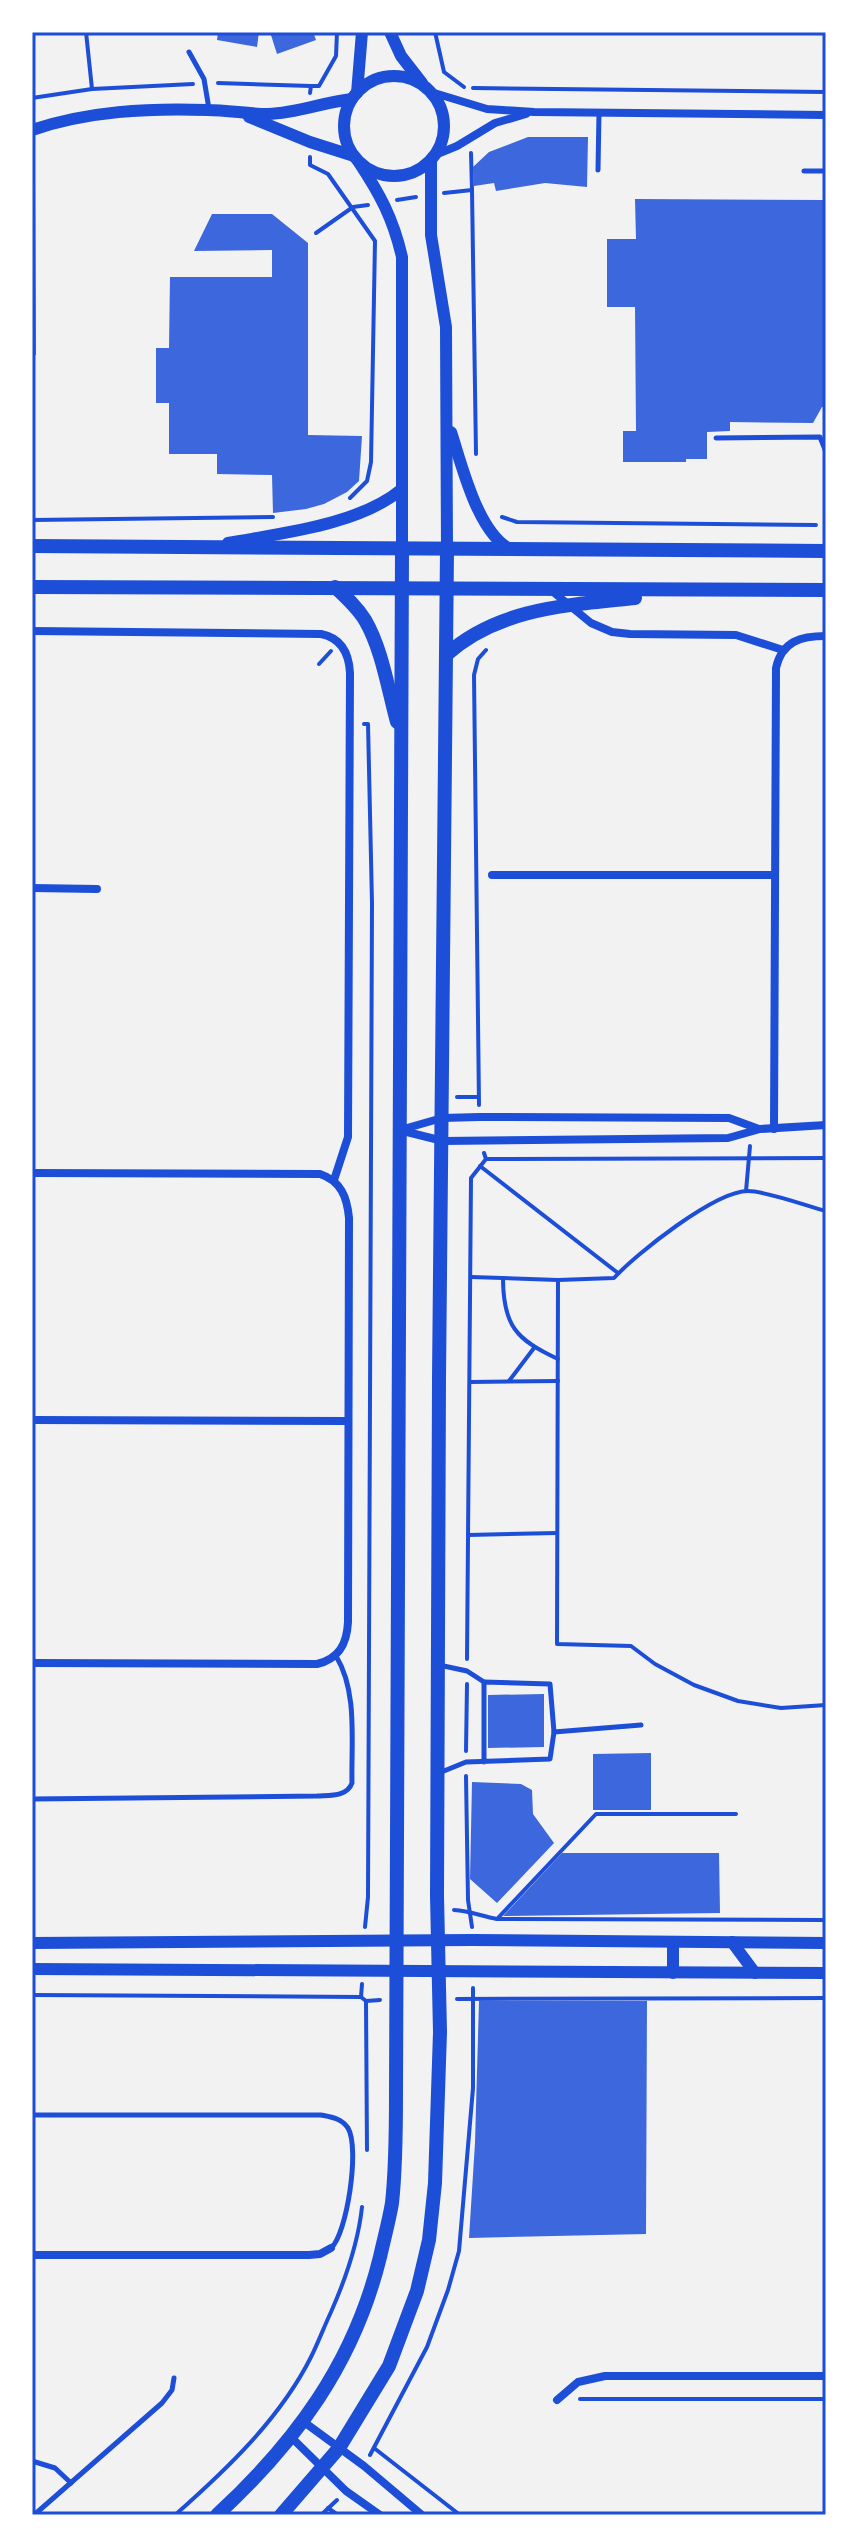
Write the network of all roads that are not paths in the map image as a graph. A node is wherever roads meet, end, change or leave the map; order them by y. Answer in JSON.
{"nodes":[{"id":1,"x":362,"y":32,"type":"edge"},
{"id":2,"x":390,"y":32,"type":"edge"},
{"id":3,"x":189,"y":52,"type":"dead end"},
{"id":4,"x":429,"y":90,"type":"junction"},
{"id":5,"x":354,"y":96,"type":"junction"},
{"id":6,"x":209,"y":110,"type":"junction"},
{"id":7,"x":534,"y":112,"type":"junction"},
{"id":8,"x":599,"y":112,"type":"junction"},
{"id":9,"x":243,"y":114,"type":"junction"},
{"id":10,"x":826,"y":115,"type":"edge"},
{"id":11,"x":32,"y":130,"type":"edge"},
{"id":12,"x":433,"y":157,"type":"junction"},
{"id":13,"x":356,"y":158,"type":"junction"},
{"id":14,"x":598,"y":170,"type":"dead end"},
{"id":15,"x":804,"y":171,"type":"dead end"},
{"id":16,"x":826,"y":171,"type":"edge"},
{"id":17,"x":447,"y":421,"type":"junction"},
{"id":18,"x":716,"y":438,"type":"dead end"},
{"id":19,"x":826,"y":452,"type":"edge"},
{"id":20,"x":402,"y":489,"type":"junction"},
{"id":21,"x":32,"y":546,"type":"edge"},
{"id":22,"x":206,"y":548,"type":"junction"},
{"id":23,"x":402,"y":550,"type":"junction"},
{"id":24,"x":447,"y":550,"type":"junction"},
{"id":25,"x":512,"y":550,"type":"junction"},
{"id":26,"x":826,"y":551,"type":"edge"},
{"id":27,"x":32,"y":587,"type":"edge"},
{"id":28,"x":335,"y":587,"type":"junction"},
{"id":29,"x":403,"y":588,"type":"junction"},
{"id":30,"x":447,"y":589,"type":"junction"},
{"id":31,"x":550,"y":589,"type":"junction"},
{"id":32,"x":699,"y":590,"type":"junction"},
{"id":33,"x":826,"y":590,"type":"edge"},
{"id":34,"x":568,"y":605,"type":"junction"},
{"id":35,"x":32,"y":631,"type":"edge"},
{"id":36,"x":826,"y":636,"type":"edge"},
{"id":37,"x":783,"y":650,"type":"junction"},
{"id":38,"x":446,"y":655,"type":"junction"},
{"id":39,"x":401,"y":737,"type":"junction"},
{"id":40,"x":492,"y":875,"type":"dead end"},
{"id":41,"x":775,"y":875,"type":"junction"},
{"id":42,"x":32,"y":888,"type":"edge"},
{"id":43,"x":97,"y":889,"type":"dead end"},
{"id":44,"x":442,"y":1118,"type":"junction"},
{"id":45,"x":826,"y":1125,"type":"edge"},
{"id":46,"x":760,"y":1129,"type":"junction"},
{"id":47,"x":774,"y":1129,"type":"junction"},
{"id":48,"x":399,"y":1130,"type":"junction"},
{"id":49,"x":443,"y":1141,"type":"junction"},
{"id":50,"x":32,"y":1173,"type":"edge"},
{"id":51,"x":334,"y":1180,"type":"junction"},
{"id":52,"x":32,"y":1420,"type":"edge"},
{"id":53,"x":348,"y":1421,"type":"junction"},
{"id":54,"x":336,"y":1656,"type":"junction"},
{"id":55,"x":32,"y":1663,"type":"edge"},
{"id":56,"x":438,"y":1665,"type":"junction"},
{"id":57,"x":484,"y":1682,"type":"junction"},
{"id":58,"x":641,"y":1725,"type":"dead end"},
{"id":59,"x":554,"y":1732,"type":"junction"},
{"id":60,"x":484,"y":1762,"type":"junction"},
{"id":61,"x":437,"y":1774,"type":"junction"},
{"id":62,"x":32,"y":1799,"type":"edge"},
{"id":63,"x":437,"y":1941,"type":"junction"},
{"id":64,"x":397,"y":1942,"type":"junction"},
{"id":65,"x":732,"y":1942,"type":"junction"},
{"id":66,"x":32,"y":1943,"type":"edge"},
{"id":67,"x":69,"y":1943,"type":"junction"},
{"id":68,"x":673,"y":1943,"type":"junction"},
{"id":69,"x":826,"y":1943,"type":"edge"},
{"id":70,"x":32,"y":1969,"type":"edge"},
{"id":71,"x":68,"y":1969,"type":"junction"},
{"id":72,"x":395,"y":1972,"type":"junction"},
{"id":73,"x":438,"y":1972,"type":"junction"},
{"id":74,"x":673,"y":1973,"type":"junction"},
{"id":75,"x":755,"y":1973,"type":"junction"},
{"id":76,"x":826,"y":1973,"type":"edge"},
{"id":77,"x":32,"y":2115,"type":"edge"},
{"id":78,"x":331,"y":2248,"type":"joint"},
{"id":79,"x":32,"y":2255,"type":"edge"},
{"id":80,"x":826,"y":2376,"type":"edge"},
{"id":81,"x":174,"y":2378,"type":"dead end"},
{"id":82,"x":557,"y":2400,"type":"road end"},
{"id":83,"x":304,"y":2422,"type":"junction"},
{"id":84,"x":292,"y":2438,"type":"junction"},
{"id":85,"x":339,"y":2448,"type":"junction"},
{"id":86,"x":32,"y":2461,"type":"edge"},
{"id":87,"x":322,"y":2469,"type":"junction"},
{"id":88,"x":71,"y":2483,"type":"junction"},
{"id":89,"x":34,"y":2515,"type":"edge"},
{"id":90,"x":217,"y":2515,"type":"edge"},
{"id":91,"x":281,"y":2515,"type":"edge"},
{"id":92,"x":380,"y":2515,"type":"edge"},
{"id":93,"x":422,"y":2515,"type":"edge"}],
"edges":[{"from":1,"to":5,"type":"street"},
{"from":2,"to":4,"type":"street"},
{"from":3,"to":6,"type":"lane"},
{"from":4,"to":5,"type":"street"},
{"from":4,"to":7,"type":"street"},
{"from":4,"to":12,"type":"street"},
{"from":5,"to":9,"type":"street"},
{"from":5,"to":13,"type":"street"},
{"from":6,"to":9,"type":"street"},
{"from":6,"to":11,"type":"street"},
{"from":7,"to":8,"type":"street"},
{"from":7,"to":12,"type":"street"},
{"from":8,"to":10,"type":"street"},
{"from":8,"to":14,"type":"lane"},
{"from":9,"to":13,"type":"street"},
{"from":12,"to":13,"type":"street"},
{"from":12,"to":17,"type":"street"},
{"from":13,"to":20,"type":"street"},
{"from":15,"to":16,"type":"lane"},
{"from":17,"to":24,"type":"street"},
{"from":17,"to":25,"type":"street"},
{"from":18,"to":19,"type":"lane"},
{"from":20,"to":22,"type":"street"},
{"from":20,"to":23,"type":"street"},
{"from":21,"to":22,"type":"main road"},
{"from":22,"to":23,"type":"main road"},
{"from":23,"to":24,"type":"main road"},
{"from":23,"to":29,"type":"main road"},
{"from":24,"to":25,"type":"main road"},
{"from":24,"to":30,"type":"main road"},
{"from":25,"to":26,"type":"main road"},
{"from":27,"to":28,"type":"main road"},
{"from":28,"to":29,"type":"main road"},
{"from":28,"to":39,"type":"main road"},
{"from":29,"to":30,"type":"main road"},
{"from":29,"to":39,"type":"main road"},
{"from":30,"to":31,"type":"main road"},
{"from":30,"to":38,"type":"main road"},
{"from":31,"to":32,"type":"main road"},
{"from":31,"to":34,"type":"street"},
{"from":32,"to":33,"type":"main road"},
{"from":32,"to":34,"type":"main road"},
{"from":34,"to":37,"type":"street"},
{"from":34,"to":38,"type":"main road"},
{"from":35,"to":51,"type":"street"},
{"from":36,"to":37,"type":"street"},
{"from":37,"to":41,"type":"street"},
{"from":38,"to":44,"type":"main road"},
{"from":39,"to":48,"type":"main road"},
{"from":40,"to":41,"type":"street"},
{"from":41,"to":47,"type":"street"},
{"from":42,"to":43,"type":"street"},
{"from":44,"to":46,"type":"street"},
{"from":44,"to":48,"type":"street"},
{"from":44,"to":49,"type":"main road"},
{"from":45,"to":47,"type":"street"},
{"from":46,"to":47,"type":"street"},
{"from":46,"to":49,"type":"street"},
{"from":48,"to":49,"type":"street"},
{"from":48,"to":64,"type":"main road"},
{"from":49,"to":56,"type":"main road"},
{"from":50,"to":51,"type":"street"},
{"from":51,"to":53,"type":"street"},
{"from":52,"to":53,"type":"street"},
{"from":53,"to":54,"type":"street"},
{"from":54,"to":55,"type":"street"},
{"from":54,"to":62,"type":"lane"},
{"from":56,"to":57,"type":"lane"},
{"from":56,"to":61,"type":"main road"},
{"from":57,"to":59,"type":"lane"},
{"from":57,"to":60,"type":"lane"},
{"from":58,"to":59,"type":"lane"},
{"from":59,"to":60,"type":"lane"},
{"from":60,"to":61,"type":"lane"},
{"from":61,"to":63,"type":"main road"},
{"from":63,"to":64,"type":"street"},
{"from":63,"to":68,"type":"street"},
{"from":63,"to":73,"type":"main road"},
{"from":64,"to":67,"type":"street"},
{"from":64,"to":72,"type":"main road"},
{"from":65,"to":68,"type":"street"},
{"from":65,"to":69,"type":"street"},
{"from":65,"to":75,"type":"street"},
{"from":66,"to":67,"type":"street"},
{"from":67,"to":71,"type":"street"},
{"from":68,"to":74,"type":"street"},
{"from":70,"to":71,"type":"street"},
{"from":71,"to":72,"type":"street"},
{"from":72,"to":73,"type":"street"},
{"from":72,"to":83,"type":"main road"},
{"from":73,"to":74,"type":"street"},
{"from":73,"to":85,"type":"main road"},
{"from":74,"to":75,"type":"street"},
{"from":75,"to":76,"type":"street"},
{"from":77,"to":78,"type":"lane"},
{"from":78,"to":79,"type":"street"},
{"from":80,"to":82,"type":"street"},
{"from":81,"to":88,"type":"lane"},
{"from":83,"to":84,"type":"main road"},
{"from":83,"to":85,"type":"street"},
{"from":84,"to":87,"type":"street"},
{"from":84,"to":90,"type":"main road"},
{"from":85,"to":87,"type":"main road"},
{"from":85,"to":93,"type":"street"},
{"from":86,"to":88,"type":"lane"},
{"from":87,"to":91,"type":"main road"},
{"from":87,"to":92,"type":"street"},
{"from":88,"to":89,"type":"lane"}]}
